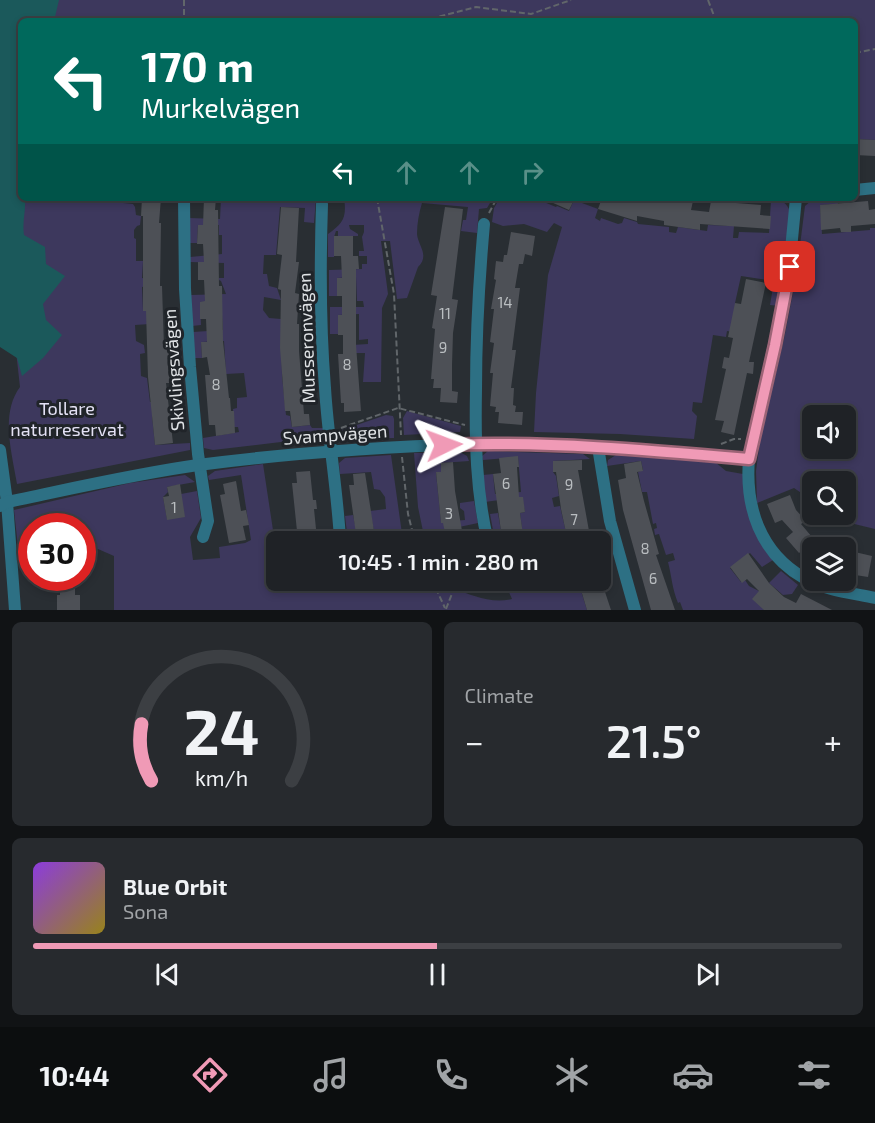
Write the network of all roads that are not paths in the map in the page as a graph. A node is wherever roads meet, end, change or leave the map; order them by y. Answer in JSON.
{"nodes":[{"id":1,"x":875,"y":188,"type":"edge"},
{"id":2,"x":858,"y":190,"type":"edge"},
{"id":3,"x":184,"y":201,"type":"edge"},
{"id":4,"x":796,"y":201,"type":"edge"},
{"id":5,"x":322,"y":204,"type":"dead end"},
{"id":6,"x":484,"y":224,"type":"road end"},
{"id":7,"x":475,"y":444,"type":"junction"},
{"id":8,"x":598,"y":447,"type":"junction"},
{"id":9,"x":0,"y":450,"type":"edge"},
{"id":10,"x":330,"y":450,"type":"junction"},
{"id":11,"x":749,"y":459,"type":"junction"},
{"id":12,"x":200,"y":465,"type":"junction"},
{"id":13,"x":4,"y":504,"type":"edge"},
{"id":14,"x":339,"y":531,"type":"edge"},
{"id":15,"x":486,"y":531,"type":"edge"},
{"id":16,"x":203,"y":537,"type":"dead end"},
{"id":17,"x":875,"y":598,"type":"edge"},
{"id":18,"x":15,"y":610,"type":"edge"},
{"id":19,"x":635,"y":610,"type":"edge"}],
"edges":[{"from":1,"to":2,"type":"street"},
{"from":3,"to":12,"type":"street","name":"Skivlingsvägen"},
{"from":4,"to":11,"type":"street"},
{"from":5,"to":10,"type":"street","name":"Musseronvägen"},
{"from":6,"to":7,"type":"street"},
{"from":7,"to":8,"type":"street","name":"Svampvägen"},
{"from":7,"to":10,"type":"street","name":"Svampvägen"},
{"from":7,"to":15,"type":"street"},
{"from":8,"to":11,"type":"street","name":"Svampvägen"},
{"from":8,"to":19,"type":"street"},
{"from":9,"to":13,"type":"street"},
{"from":10,"to":12,"type":"street","name":"Svampvägen"},
{"from":10,"to":14,"type":"street","name":"Musseronvägen"},
{"from":11,"to":17,"type":"street"},
{"from":12,"to":13,"type":"street","name":"Svampvägen"},
{"from":12,"to":16,"type":"street","name":"Skivlingsvägen"},
{"from":13,"to":18,"type":"street"}]}
